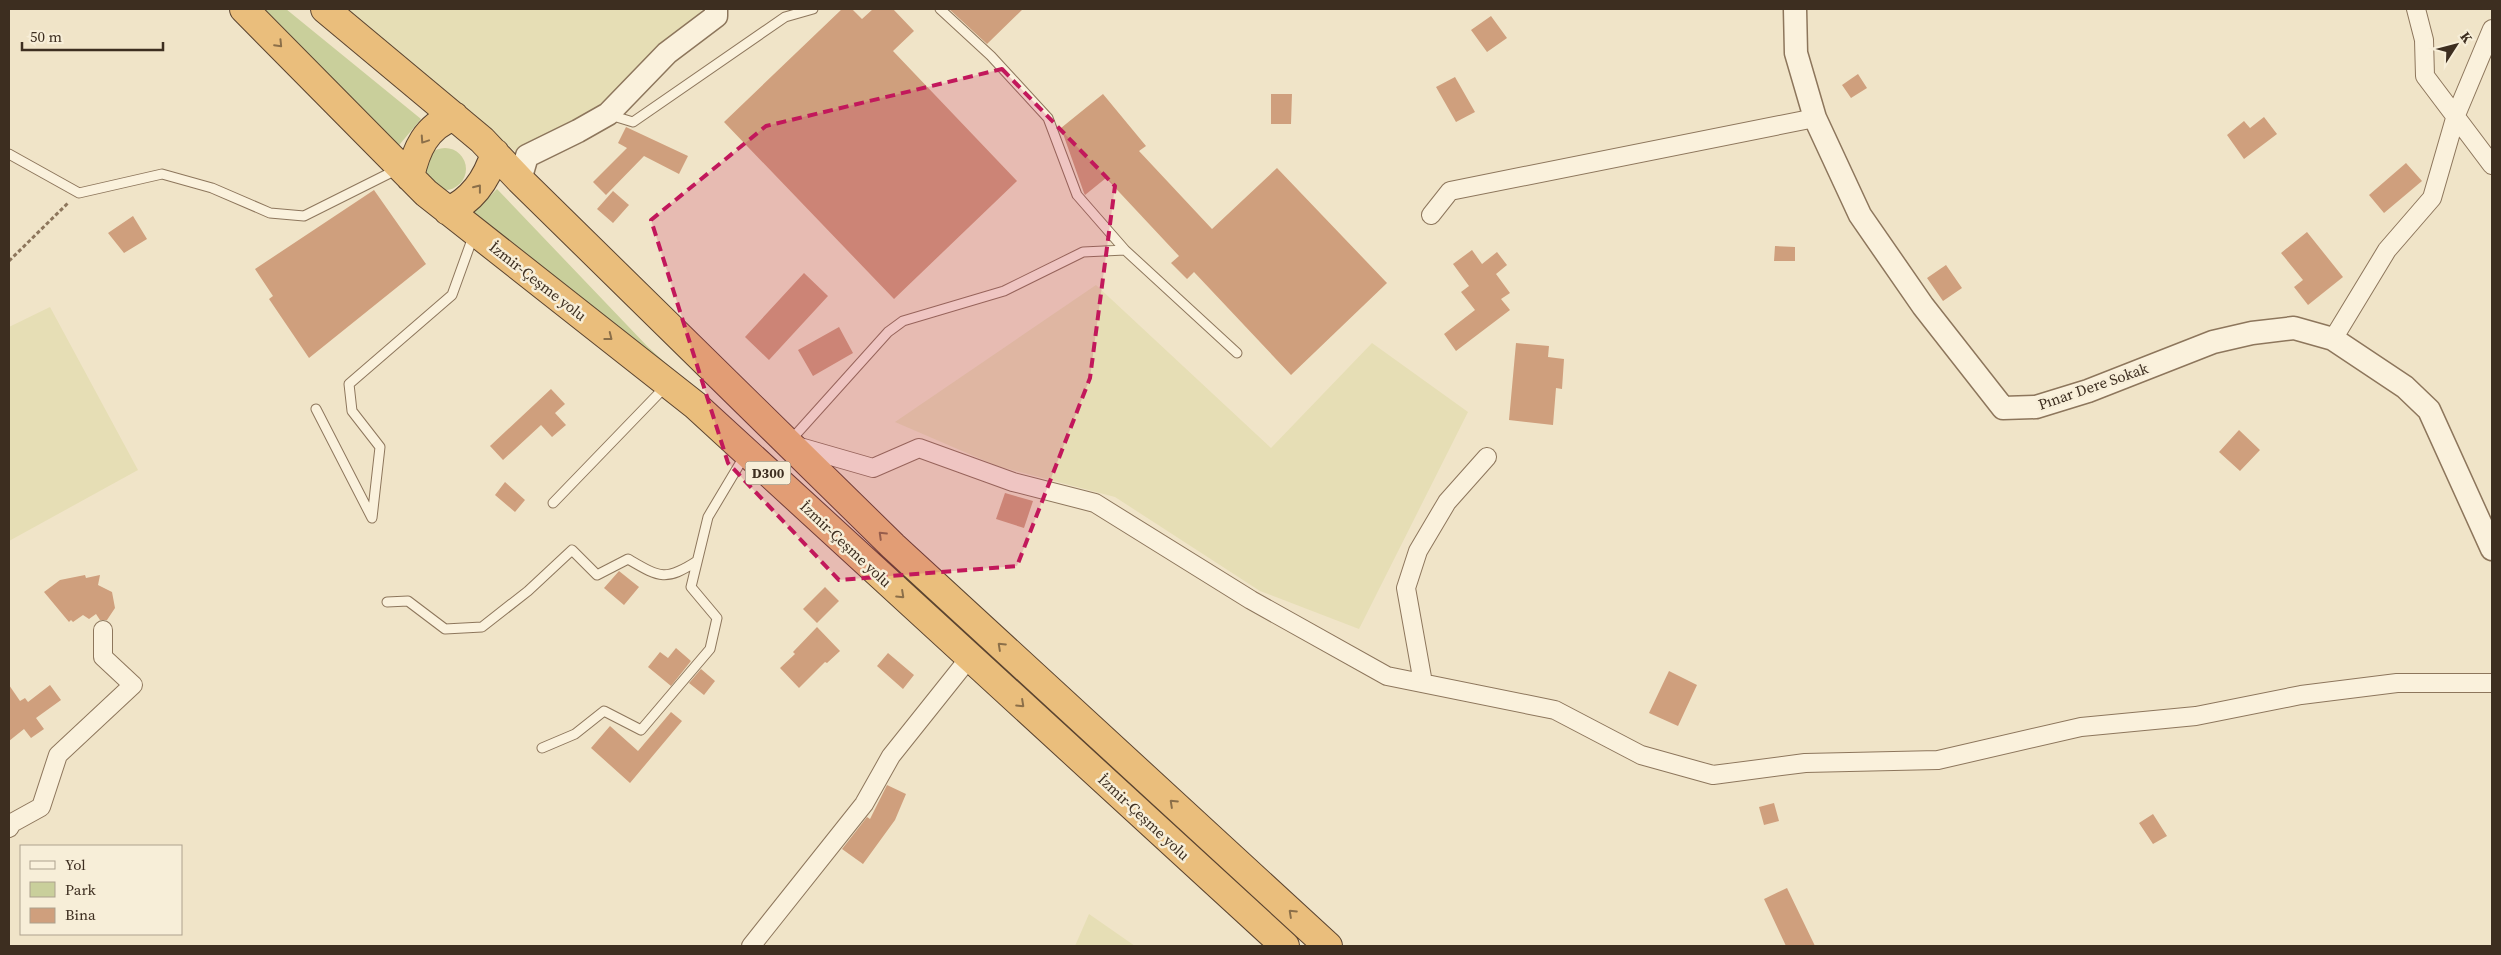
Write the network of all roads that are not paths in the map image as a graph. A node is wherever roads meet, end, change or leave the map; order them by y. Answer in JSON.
{"nodes":[{"id":1,"x":244,"y":9,"type":"edge"},
{"id":2,"x":325,"y":9,"type":"edge"},
{"id":3,"x":716,"y":9,"type":"edge"},
{"id":4,"x":814,"y":9,"type":"edge"},
{"id":5,"x":940,"y":9,"type":"edge"},
{"id":6,"x":1795,"y":9,"type":"edge"},
{"id":7,"x":2416,"y":9,"type":"edge"},
{"id":8,"x":2492,"y":29,"type":"edge"},
{"id":9,"x":608,"y":114,"type":"junction"},
{"id":10,"x":2456,"y":115,"type":"junction"},
{"id":11,"x":454,"y":116,"type":"junction"},
{"id":12,"x":1815,"y":118,"type":"junction"},
{"id":13,"x":495,"y":153,"type":"junction"},
{"id":14,"x":9,"y":154,"type":"edge"},
{"id":15,"x":2492,"y":164,"type":"edge"},
{"id":16,"x":405,"y":173,"type":"junction"},
{"id":17,"x":520,"y":180,"type":"junction"},
{"id":18,"x":448,"y":211,"type":"junction"},
{"id":19,"x":1431,"y":215,"type":"dead end"},
{"id":20,"x":475,"y":232,"type":"junction"},
{"id":21,"x":1125,"y":250,"type":"junction"},
{"id":22,"x":2333,"y":339,"type":"junction"},
{"id":23,"x":1237,"y":353,"type":"dead end"},
{"id":24,"x":668,"y":384,"type":"junction"},
{"id":25,"x":316,"y":409,"type":"dead end"},
{"id":26,"x":788,"y":443,"type":"junction"},
{"id":27,"x":747,"y":453,"type":"junction"},
{"id":28,"x":1487,"y":457,"type":"dead end"},
{"id":29,"x":553,"y":503,"type":"dead end"},
{"id":30,"x":2492,"y":549,"type":"edge"},
{"id":31,"x":697,"y":561,"type":"junction"},
{"id":32,"x":387,"y":602,"type":"dead end"},
{"id":33,"x":103,"y":630,"type":"dead end"},
{"id":34,"x":970,"y":658,"type":"junction"},
{"id":35,"x":1423,"y":683,"type":"junction"},
{"id":36,"x":2492,"y":683,"type":"edge"},
{"id":37,"x":542,"y":748,"type":"dead end"},
{"id":38,"x":9,"y":828,"type":"edge"},
{"id":39,"x":752,"y":946,"type":"edge"},
{"id":40,"x":1285,"y":946,"type":"edge"},
{"id":41,"x":1328,"y":946,"type":"edge"}],
"edges":[{"from":1,"to":16,"type":"highway","name":"İzmir-Çeşme yolu","number":"D300","one_way":true},
{"from":2,"to":11,"type":"highway","name":"İzmir-Çeşme yolu","number":"D300"},
{"from":3,"to":9,"type":"street"},
{"from":4,"to":9,"type":"lane"},
{"from":5,"to":21,"type":"lane"},
{"from":6,"to":12,"type":"street","name":"Pınar Dere Sokak"},
{"from":7,"to":10,"type":"street"},
{"from":8,"to":10,"type":"street"},
{"from":9,"to":17,"type":"street"},
{"from":10,"to":15,"type":"street"},
{"from":10,"to":22,"type":"street"},
{"from":11,"to":13,"type":"highway","name":"İzmir-Çeşme yolu","number":"D300"},
{"from":11,"to":16,"type":"highway","one_way":true},
{"from":12,"to":19,"type":"street"},
{"from":12,"to":22,"type":"street","name":"Pınar Dere Sokak"},
{"from":13,"to":17,"type":"highway","name":"İzmir-Çeşme yolu","number":"D300"},
{"from":18,"to":13,"type":"highway","one_way":true},
{"from":14,"to":16,"type":"lane"},
{"from":16,"to":18,"type":"highway","name":"İzmir-Çeşme yolu","number":"D300"},
{"from":17,"to":26,"type":"highway","name":"İzmir-Çeşme yolu","number":"D300"},
{"from":18,"to":20,"type":"highway","name":"İzmir-Çeşme yolu","number":"D300"},
{"from":20,"to":24,"type":"highway","name":"İzmir-Çeşme yolu","number":"D300","one_way":true},
{"from":20,"to":25,"type":"lane"},
{"from":21,"to":23,"type":"lane"},
{"from":21,"to":26,"type":"lane"},
{"from":22,"to":30,"type":"street","name":"Pınar Dere Sokak"},
{"from":24,"to":27,"type":"highway","name":"İzmir-Çeşme yolu","number":"D300"},
{"from":24,"to":29,"type":"lane"},
{"from":26,"to":35,"type":"street"},
{"from":41,"to":26,"type":"highway","name":"İzmir-Çeşme yolu","number":"D300","one_way":true},
{"from":27,"to":31,"type":"lane"},
{"from":27,"to":34,"type":"highway","name":"İzmir-Çeşme yolu","number":"D300","one_way":true},
{"from":28,"to":35,"type":"street"},
{"from":31,"to":32,"type":"lane"},
{"from":31,"to":37,"type":"lane"},
{"from":33,"to":38,"type":"street"},
{"from":34,"to":39,"type":"street"},
{"from":34,"to":40,"type":"highway","name":"İzmir-Çeşme yolu","number":"D300","one_way":true},
{"from":35,"to":36,"type":"street"}]}
